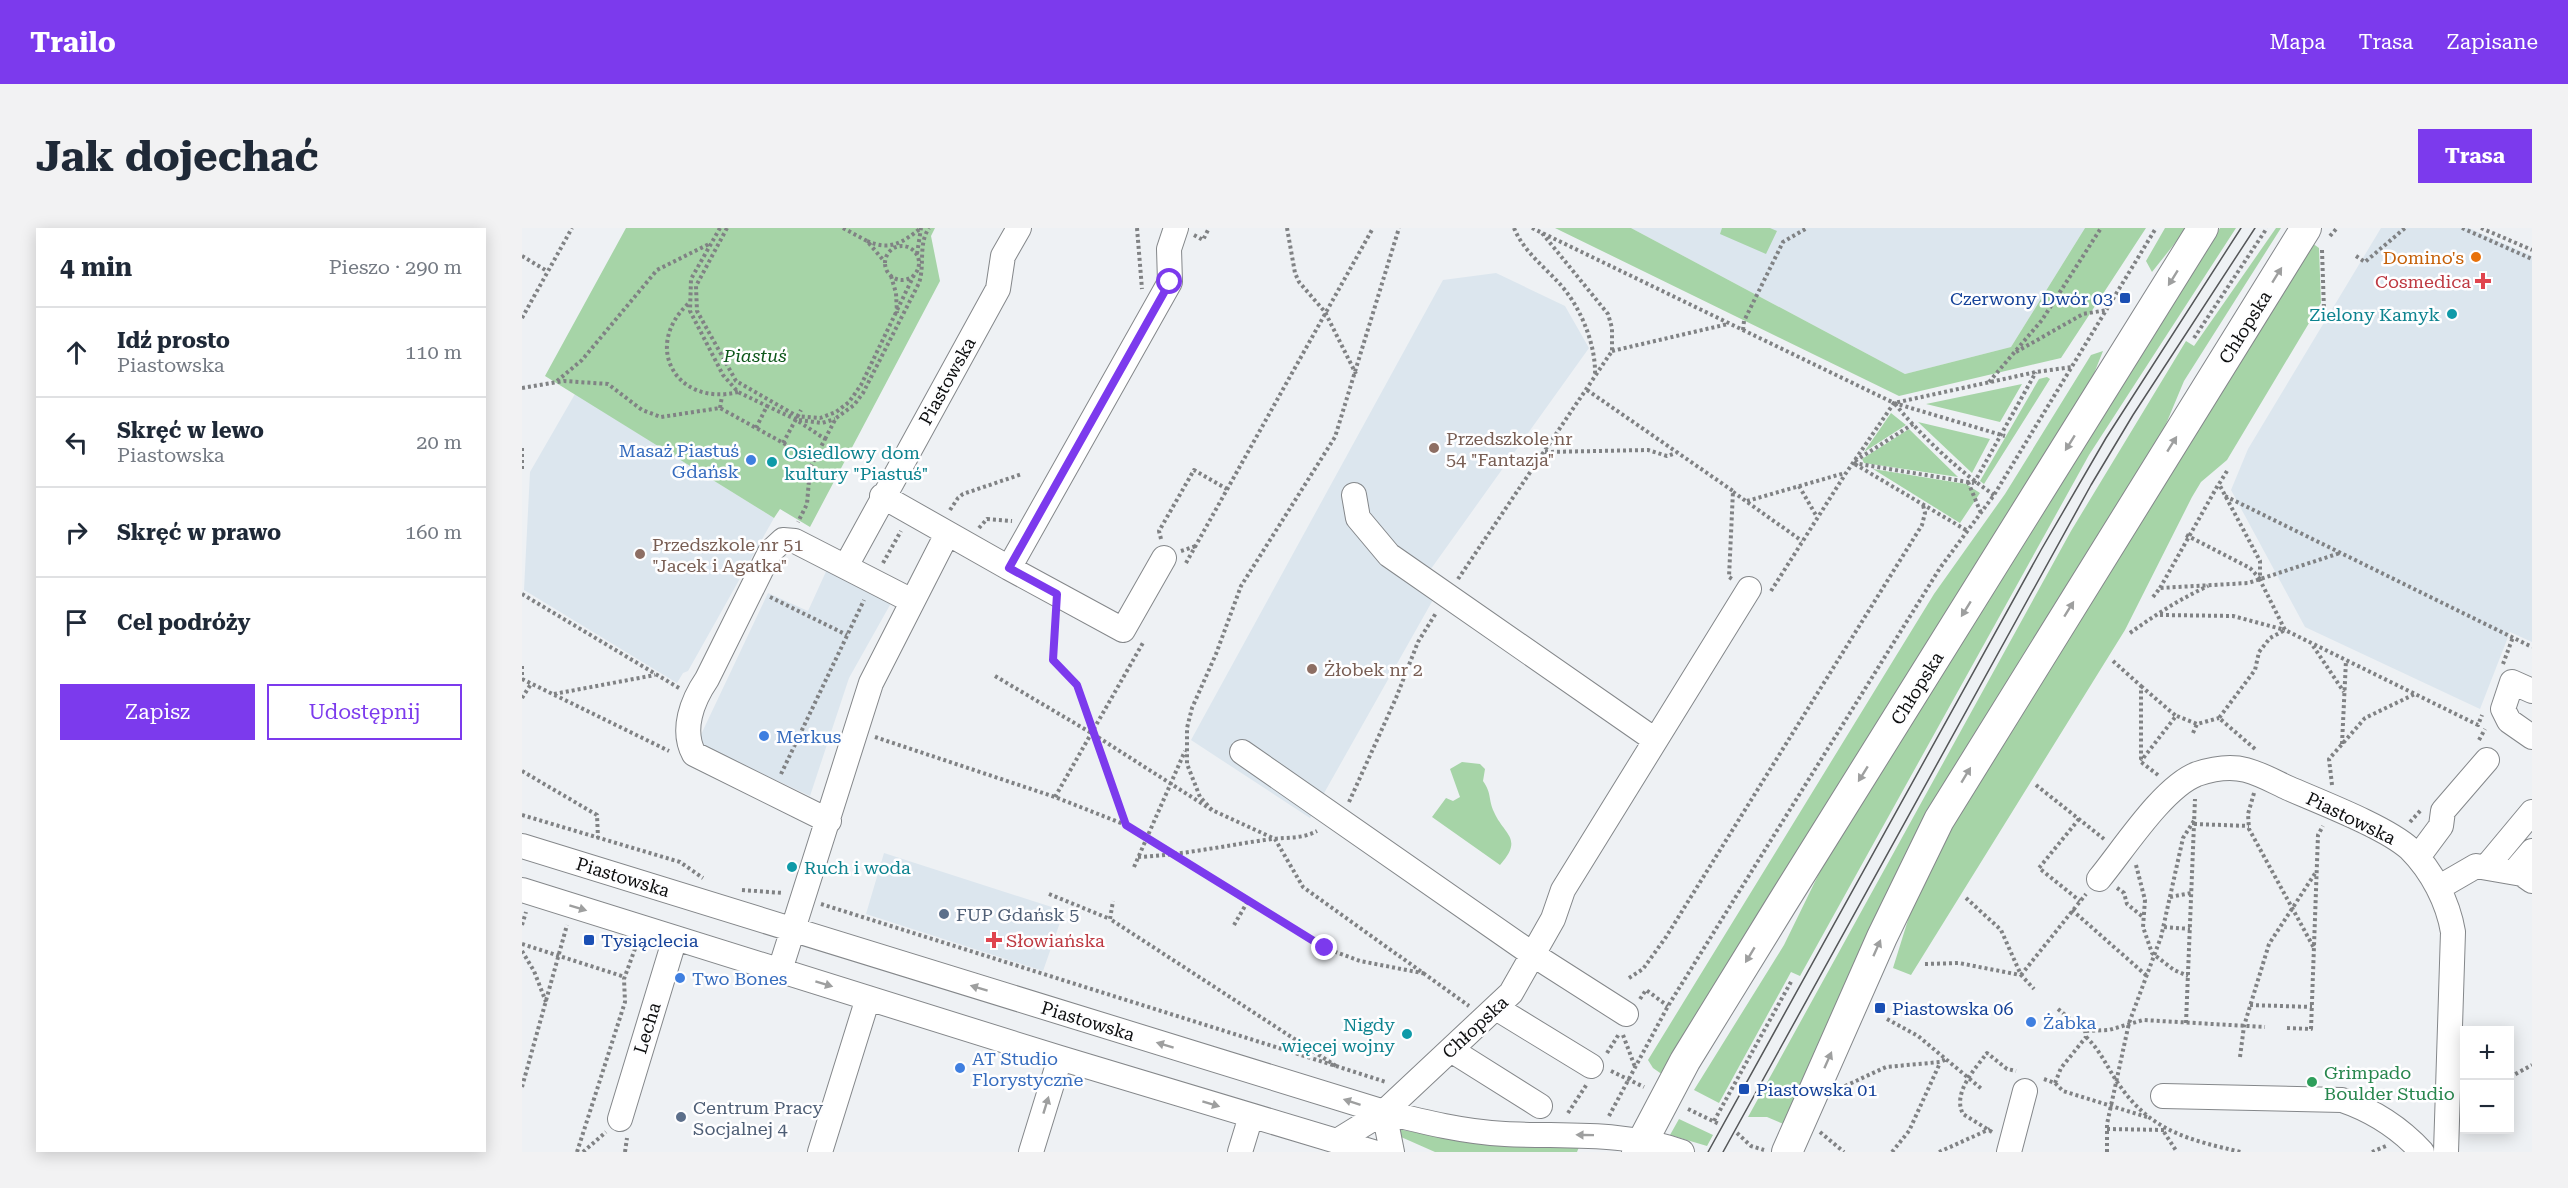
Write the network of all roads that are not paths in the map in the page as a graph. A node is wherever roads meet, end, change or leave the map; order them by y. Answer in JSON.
{"nodes":[{"id":1,"x":1019,"y":228,"type":"edge"},
{"id":2,"x":1176,"y":228,"type":"edge"},
{"id":3,"x":2203,"y":228,"type":"edge"},
{"id":4,"x":2306,"y":228,"type":"edge"},
{"id":5,"x":1354,"y":495,"type":"dead end"},
{"id":6,"x":882,"y":496,"type":"junction"},
{"id":7,"x":953,"y":532,"type":"junction"},
{"id":8,"x":1175,"y":561,"type":"road end"},
{"id":9,"x":846,"y":566,"type":"junction"},
{"id":10,"x":1009,"y":568,"type":"junction"},
{"id":11,"x":1749,"y":589,"type":"road end"},
{"id":12,"x":912,"y":601,"type":"junction"},
{"id":13,"x":2532,"y":691,"type":"edge"},
{"id":14,"x":2532,"y":737,"type":"edge"},
{"id":15,"x":1655,"y":740,"type":"junction"},
{"id":16,"x":1242,"y":752,"type":"dead end"},
{"id":17,"x":2487,"y":760,"type":"dead end"},
{"id":18,"x":2532,"y":813,"type":"edge"},
{"id":19,"x":829,"y":821,"type":"junction"},
{"id":20,"x":522,"y":846,"type":"edge"},
{"id":21,"x":2532,"y":851,"type":"edge"},
{"id":22,"x":2418,"y":857,"type":"junction"},
{"id":23,"x":2487,"y":866,"type":"junction"},
{"id":24,"x":2101,"y":877,"type":"road end"},
{"id":25,"x":2523,"y":877,"type":"edge"},
{"id":26,"x":2438,"y":888,"type":"junction"},
{"id":27,"x":524,"y":901,"type":"edge"},
{"id":28,"x":792,"y":930,"type":"junction"},
{"id":29,"x":675,"y":938,"type":"junction"},
{"id":30,"x":1532,"y":954,"type":"junction"},
{"id":31,"x":780,"y":970,"type":"junction"},
{"id":32,"x":868,"y":998,"type":"junction"},
{"id":33,"x":1485,"y":1009,"type":"junction"},
{"id":34,"x":1623,"y":1022,"type":"road end"},
{"id":35,"x":1451,"y":1050,"type":"junction"},
{"id":36,"x":1060,"y":1058,"type":"junction"},
{"id":37,"x":1597,"y":1066,"type":"road end"},
{"id":38,"x":2025,"y":1091,"type":"dead end"},
{"id":39,"x":2163,"y":1096,"type":"dead end"},
{"id":40,"x":1540,"y":1106,"type":"dead end"},
{"id":41,"x":1384,"y":1112,"type":"junction"},
{"id":42,"x":1251,"y":1116,"type":"junction"},
{"id":43,"x":620,"y":1119,"type":"road end"},
{"id":44,"x":1337,"y":1141,"type":"junction"},
{"id":45,"x":1640,"y":1146,"type":"edge"},
{"id":46,"x":2003,"y":1146,"type":"edge"},
{"id":47,"x":820,"y":1152,"type":"edge"},
{"id":48,"x":1031,"y":1152,"type":"edge"},
{"id":49,"x":1240,"y":1152,"type":"edge"},
{"id":50,"x":1373,"y":1152,"type":"edge"},
{"id":51,"x":1392,"y":1152,"type":"edge"},
{"id":52,"x":1682,"y":1152,"type":"edge"},
{"id":53,"x":1787,"y":1152,"type":"edge"},
{"id":54,"x":2422,"y":1152,"type":"edge"},
{"id":55,"x":2446,"y":1152,"type":"edge"}],
"edges":[{"from":1,"to":6,"type":"street","name":"Piastowska"},
{"from":2,"to":10,"type":"street"},
{"from":3,"to":45,"type":"main road","name":"Chłopska","one_way":true},
{"from":53,"to":4,"type":"main road","name":"Chłopska","one_way":true},
{"from":5,"to":15,"type":"street"},
{"from":6,"to":7,"type":"street"},
{"from":6,"to":9,"type":"street","name":"Piastowska"},
{"from":7,"to":10,"type":"street"},
{"from":7,"to":12,"type":"street"},
{"from":8,"to":10,"type":"street"},
{"from":9,"to":12,"type":"street"},
{"from":9,"to":19,"type":"street"},
{"from":11,"to":15,"type":"street","name":"Chłopska"},
{"from":12,"to":19,"type":"street"},
{"from":13,"to":14,"type":"street"},
{"from":15,"to":30,"type":"street","name":"Chłopska"},
{"from":16,"to":30,"type":"street"},
{"from":17,"to":22,"type":"street"},
{"from":18,"to":23,"type":"street"},
{"from":19,"to":28,"type":"street"},
{"from":20,"to":28,"type":"street","name":"Piastowska"},
{"from":21,"to":25,"type":"street"},
{"from":22,"to":24,"type":"street","name":"Piastowska"},
{"from":22,"to":26,"type":"street","name":"Piastowska"},
{"from":23,"to":25,"type":"street"},
{"from":23,"to":26,"type":"street"},
{"from":26,"to":55,"type":"street","name":"Piastowska"},
{"from":27,"to":29,"type":"street","one_way":true},
{"from":28,"to":31,"type":"street"},
{"from":41,"to":28,"type":"street","name":"Piastowska","one_way":true},
{"from":29,"to":31,"type":"street"},
{"from":29,"to":43,"type":"street","name":"Lecha"},
{"from":30,"to":33,"type":"street","name":"Chłopska"},
{"from":30,"to":34,"type":"street"},
{"from":31,"to":32,"type":"street","one_way":true},
{"from":32,"to":36,"type":"street"},
{"from":32,"to":47,"type":"street"},
{"from":33,"to":35,"type":"street","name":"Chłopska"},
{"from":33,"to":37,"type":"street"},
{"from":35,"to":40,"type":"street"},
{"from":35,"to":41,"type":"street","name":"Chłopska"},
{"from":36,"to":42,"type":"street","one_way":true},
{"from":48,"to":36,"type":"street","one_way":true},
{"from":38,"to":46,"type":"street"},
{"from":39,"to":54,"type":"street"},
{"from":41,"to":44,"type":"street"},
{"from":45,"to":41,"type":"street","name":"Piastowska","one_way":true},
{"from":41,"to":51,"type":"street"},
{"from":42,"to":44,"type":"street"},
{"from":42,"to":49,"type":"street"},
{"from":44,"to":50,"type":"street"},
{"from":45,"to":52,"type":"street","name":"Piastowska"}]}
